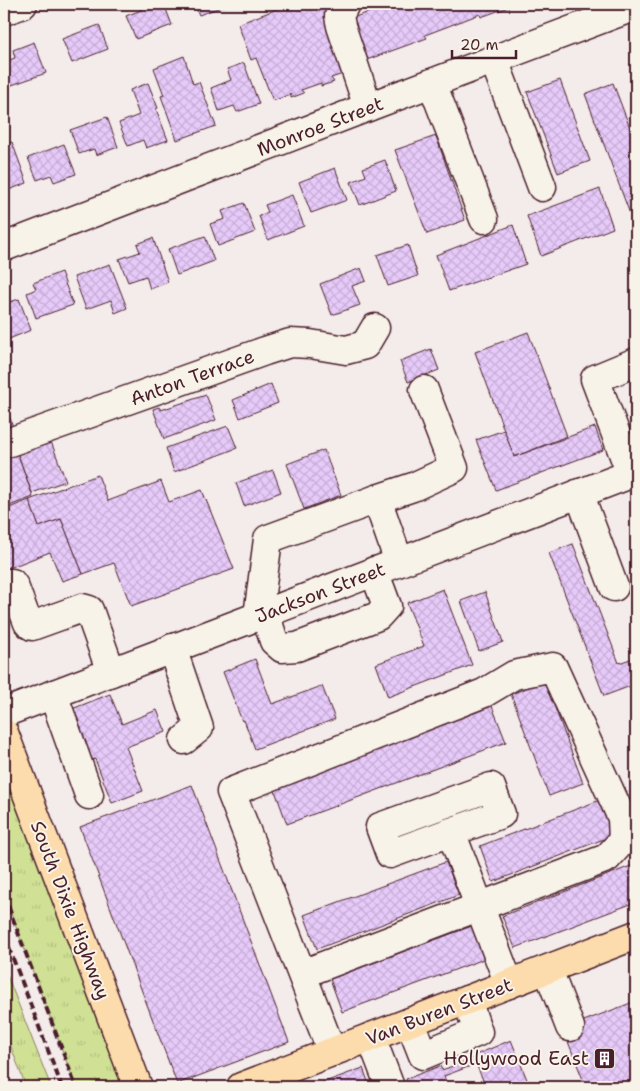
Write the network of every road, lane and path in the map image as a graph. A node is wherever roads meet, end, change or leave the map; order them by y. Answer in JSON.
{"nodes":[{"id":1,"x":23,"y":4,"type":"edge"},
{"id":2,"x":345,"y":4,"type":"edge"},
{"id":3,"x":636,"y":6,"type":"edge"},
{"id":4,"x":4,"y":11,"type":"edge"},
{"id":5,"x":494,"y":60,"type":"junction"},
{"id":6,"x":432,"y":83,"type":"junction"},
{"id":7,"x":368,"y":107,"type":"junction"},
{"id":8,"x":542,"y":188,"type":"dead end"},
{"id":9,"x":484,"y":219,"type":"dead end"},
{"id":10,"x":4,"y":247,"type":"edge"},
{"id":11,"x":375,"y":328,"type":"dead end"},
{"id":12,"x":636,"y":362,"type":"edge"},
{"id":13,"x":424,"y":390,"type":"dead end"},
{"id":14,"x":4,"y":444,"type":"edge"},
{"id":15,"x":634,"y":473,"type":"edge"},
{"id":16,"x":579,"y":494,"type":"junction"},
{"id":17,"x":377,"y":499,"type":"junction"},
{"id":18,"x":399,"y":562,"type":"junction"},
{"id":19,"x":374,"y":571,"type":"junction"},
{"id":20,"x":4,"y":582,"type":"edge"},
{"id":21,"x":614,"y":587,"type":"dead end"},
{"id":22,"x":261,"y":615,"type":"junction"},
{"id":23,"x":172,"y":648,"type":"junction"},
{"id":24,"x":111,"y":672,"type":"junction"},
{"id":25,"x":53,"y":694,"type":"junction"},
{"id":26,"x":4,"y":713,"type":"edge"},
{"id":27,"x":4,"y":733,"type":"edge"},
{"id":28,"x":184,"y":740,"type":"dead end"},
{"id":29,"x":89,"y":795,"type":"dead end"},
{"id":30,"x":451,"y":832,"type":"dead end"},
{"id":31,"x":478,"y":906,"type":"junction"},
{"id":32,"x":636,"y":935,"type":"edge"},
{"id":33,"x":548,"y":970,"type":"junction"},
{"id":34,"x":302,"y":974,"type":"junction"},
{"id":35,"x":509,"y":984,"type":"junction"},
{"id":36,"x":570,"y":1027,"type":"dead end"},
{"id":37,"x":371,"y":1038,"type":"junction"},
{"id":38,"x":332,"y":1052,"type":"junction"},
{"id":39,"x":138,"y":1087,"type":"edge"},
{"id":40,"x":241,"y":1087,"type":"edge"},
{"id":41,"x":390,"y":1087,"type":"edge"}],
"edges":[{"from":1,"to":4,"type":"street"},
{"from":2,"to":7,"type":"street"},
{"from":3,"to":5,"type":"street","name":"Monroe Street"},
{"from":5,"to":6,"type":"street","name":"Monroe Street"},
{"from":5,"to":8,"type":"street"},
{"from":6,"to":7,"type":"street","name":"Monroe Street"},
{"from":6,"to":9,"type":"street"},
{"from":7,"to":10,"type":"street","name":"Monroe Street"},
{"from":11,"to":14,"type":"street","name":"Anton Terrace"},
{"from":12,"to":15,"type":"street"},
{"from":13,"to":17,"type":"street"},
{"from":15,"to":16,"type":"street","name":"Jackson Street"},
{"from":16,"to":18,"type":"street","name":"Jackson Street"},
{"from":16,"to":21,"type":"street"},
{"from":17,"to":18,"type":"street"},
{"from":17,"to":22,"type":"street"},
{"from":18,"to":19,"type":"street","name":"Jackson Street"},
{"from":19,"to":22,"type":"street","name":"Jackson Street"},
{"from":19,"to":22,"type":"street"},
{"from":20,"to":24,"type":"street"},
{"from":22,"to":23,"type":"street","name":"Jackson Street"},
{"from":23,"to":24,"type":"street","name":"Jackson Street"},
{"from":23,"to":28,"type":"street"},
{"from":24,"to":25,"type":"street","name":"Jackson Street"},
{"from":25,"to":26,"type":"street","name":"Jackson Street"},
{"from":25,"to":29,"type":"street"},
{"from":27,"to":39,"type":"main road","name":"South Dixie Highway"},
{"from":30,"to":31,"type":"street"},
{"from":31,"to":34,"type":"street"},
{"from":31,"to":34,"type":"street"},
{"from":31,"to":35,"type":"street"},
{"from":32,"to":33,"type":"main road","name":"Van Buren Street"},
{"from":33,"to":35,"type":"main road","name":"Van Buren Street"},
{"from":33,"to":36,"type":"street"},
{"from":34,"to":38,"type":"street"},
{"from":35,"to":37,"type":"main road","name":"Van Buren Street"},
{"from":37,"to":38,"type":"main road","name":"Van Buren Street"},
{"from":37,"to":41,"type":"street"},
{"from":38,"to":40,"type":"main road","name":"Van Buren Street"}]}
